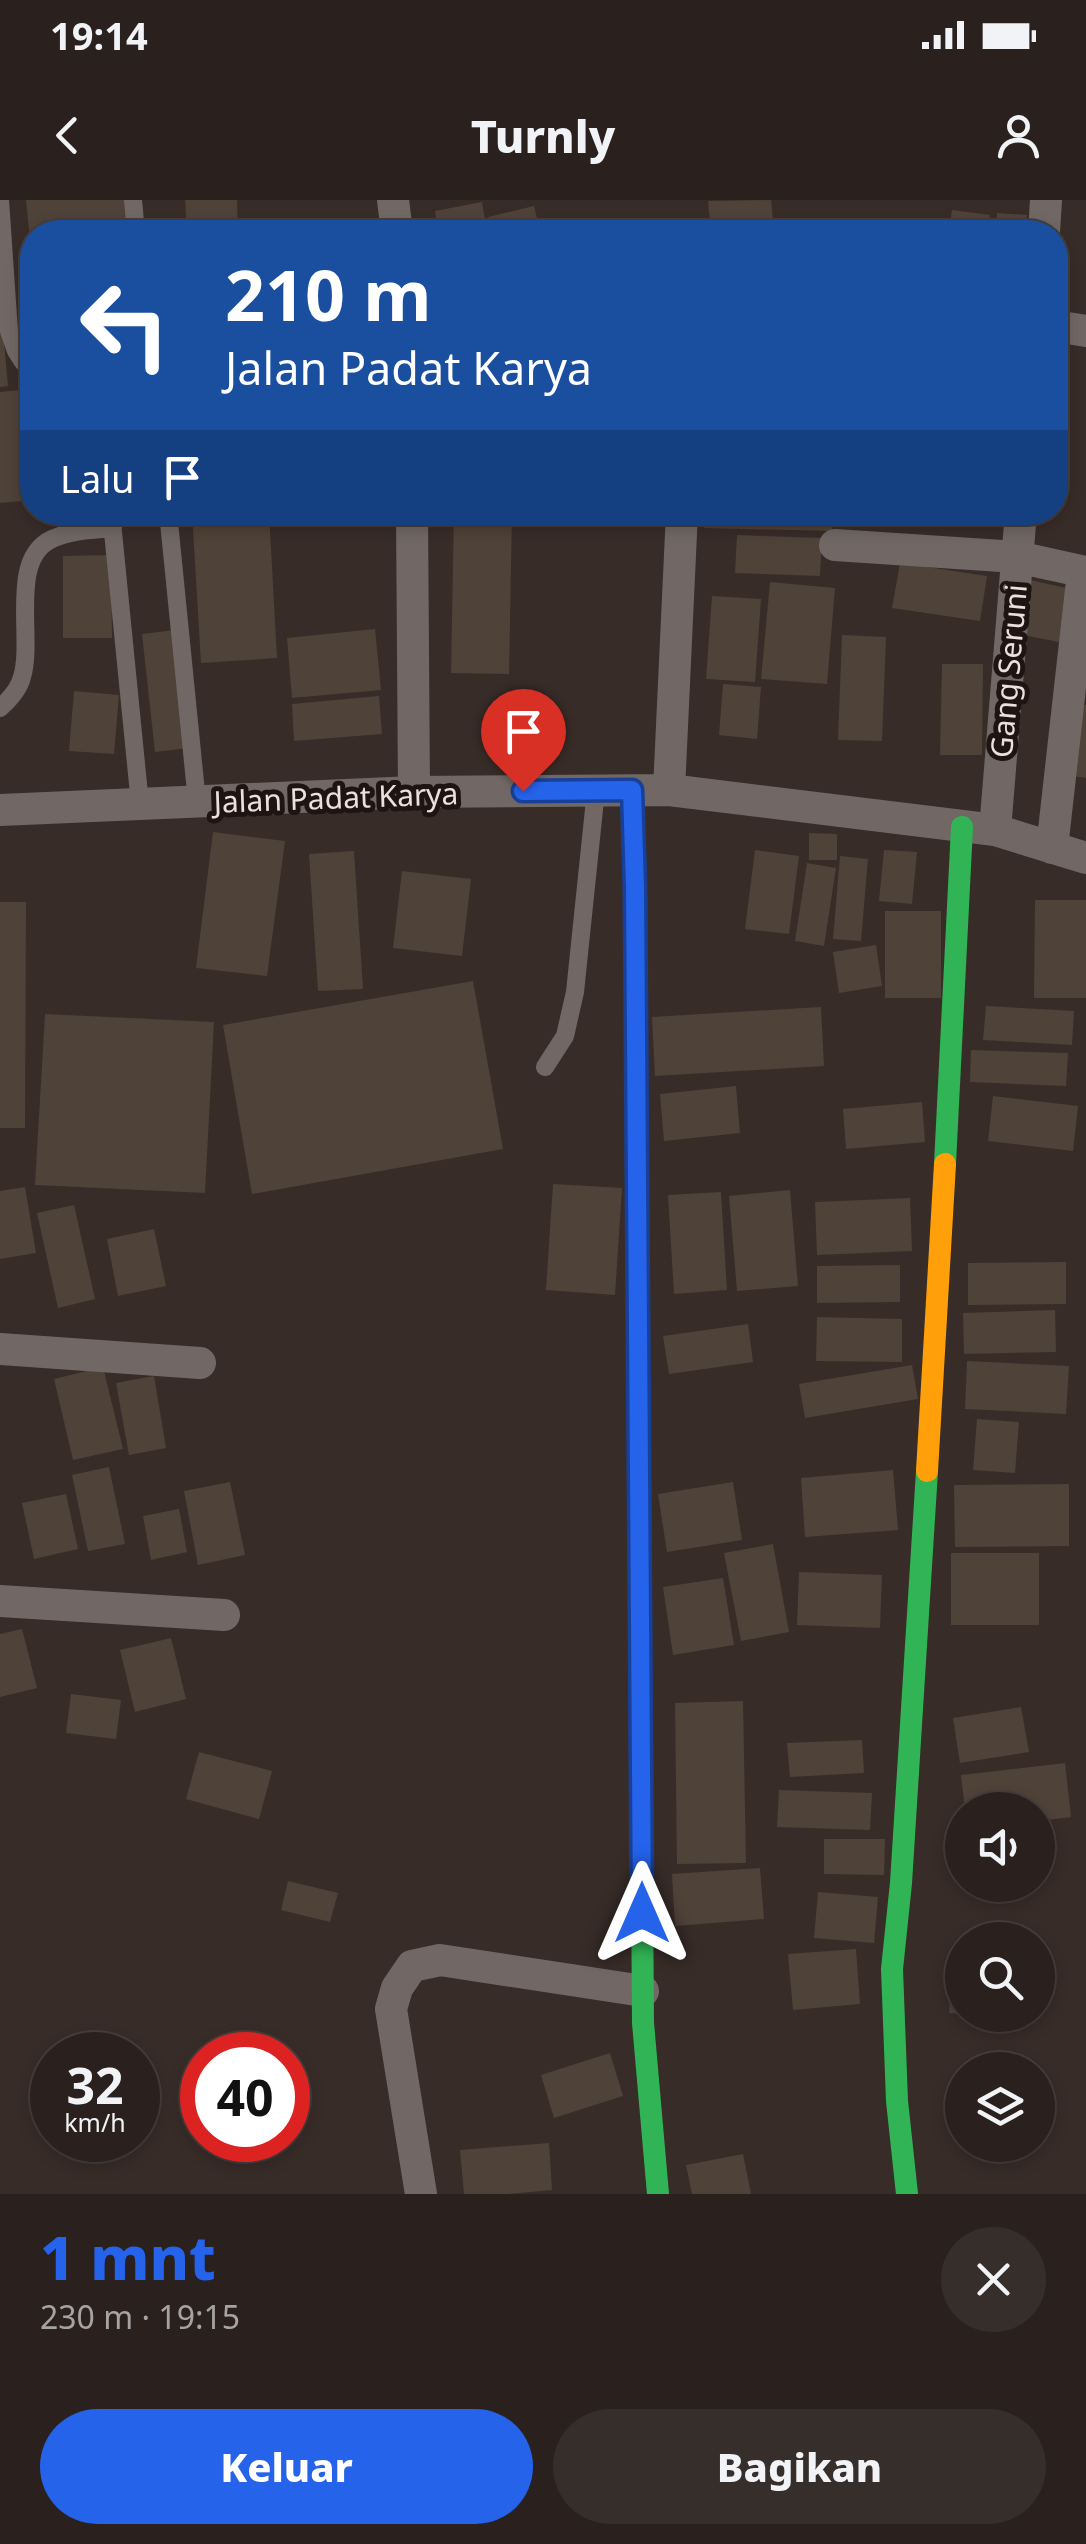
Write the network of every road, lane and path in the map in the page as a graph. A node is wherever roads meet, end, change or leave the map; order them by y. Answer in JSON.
{"nodes":[{"id":1,"x":0,"y":200,"type":"edge"},
{"id":2,"x":20,"y":357,"type":"edge"},
{"id":3,"x":97,"y":525,"type":"edge"},
{"id":4,"x":112,"y":525,"type":"edge"},
{"id":5,"x":169,"y":525,"type":"edge"},
{"id":6,"x":412,"y":525,"type":"edge"},
{"id":7,"x":681,"y":525,"type":"edge"},
{"id":8,"x":1019,"y":525,"type":"edge"},
{"id":9,"x":835,"y":545,"type":"dead end"},
{"id":10,"x":1017,"y":557,"type":"junction"},
{"id":11,"x":1085,"y":572,"type":"edge"},
{"id":12,"x":0,"y":708,"type":"edge"},
{"id":13,"x":596,"y":790,"type":"junction"},
{"id":14,"x":632,"y":790,"type":"junction"},
{"id":15,"x":669,"y":790,"type":"junction"},
{"id":16,"x":414,"y":792,"type":"junction"},
{"id":17,"x":197,"y":802,"type":"junction"},
{"id":18,"x":140,"y":804,"type":"junction"},
{"id":19,"x":0,"y":810,"type":"edge"},
{"id":20,"x":962,"y":827,"type":"junction"},
{"id":21,"x":995,"y":830,"type":"junction"},
{"id":22,"x":1052,"y":848,"type":"junction"},
{"id":23,"x":1086,"y":858,"type":"edge"},
{"id":24,"x":545,"y":1067,"type":"dead end"},
{"id":25,"x":0,"y":1349,"type":"edge"},
{"id":26,"x":200,"y":1363,"type":"dead end"},
{"id":27,"x":0,"y":1600,"type":"edge"},
{"id":28,"x":224,"y":1615,"type":"dead end"},
{"id":29,"x":643,"y":1991,"type":"junction"},
{"id":30,"x":421,"y":2194,"type":"edge"},
{"id":31,"x":658,"y":2194,"type":"edge"},
{"id":32,"x":906,"y":2194,"type":"edge"}],
"edges":[{"from":1,"to":2,"type":"lane"},
{"from":3,"to":12,"type":"lane"},
{"from":4,"to":18,"type":"lane"},
{"from":5,"to":17,"type":"lane"},
{"from":6,"to":16,"type":"street"},
{"from":7,"to":15,"type":"street"},
{"from":8,"to":10,"type":"street","name":"Gang Seruni"},
{"from":9,"to":10,"type":"street"},
{"from":10,"to":11,"type":"street"},
{"from":10,"to":21,"type":"street","name":"Gang Seruni"},
{"from":11,"to":22,"type":"street"},
{"from":13,"to":14,"type":"street","name":"Jalan Padat Karya"},
{"from":13,"to":16,"type":"street","name":"Jalan Padat Karya"},
{"from":13,"to":24,"type":"lane"},
{"from":14,"to":15,"type":"street","name":"Jalan Padat Karya"},
{"from":14,"to":29,"type":"street"},
{"from":15,"to":20,"type":"street","name":"Jalan Padat Karya"},
{"from":16,"to":17,"type":"street","name":"Jalan Padat Karya"},
{"from":17,"to":18,"type":"street","name":"Jalan Padat Karya"},
{"from":18,"to":19,"type":"street","name":"Jalan Padat Karya"},
{"from":20,"to":21,"type":"street","name":"Jalan Padat Karya"},
{"from":20,"to":32,"type":"street"},
{"from":21,"to":22,"type":"street","name":"Jalan Padat Karya"},
{"from":22,"to":23,"type":"street","name":"Jalan Padat Karya"},
{"from":25,"to":26,"type":"street"},
{"from":27,"to":28,"type":"street"},
{"from":29,"to":30,"type":"street"},
{"from":29,"to":31,"type":"street"}]}
